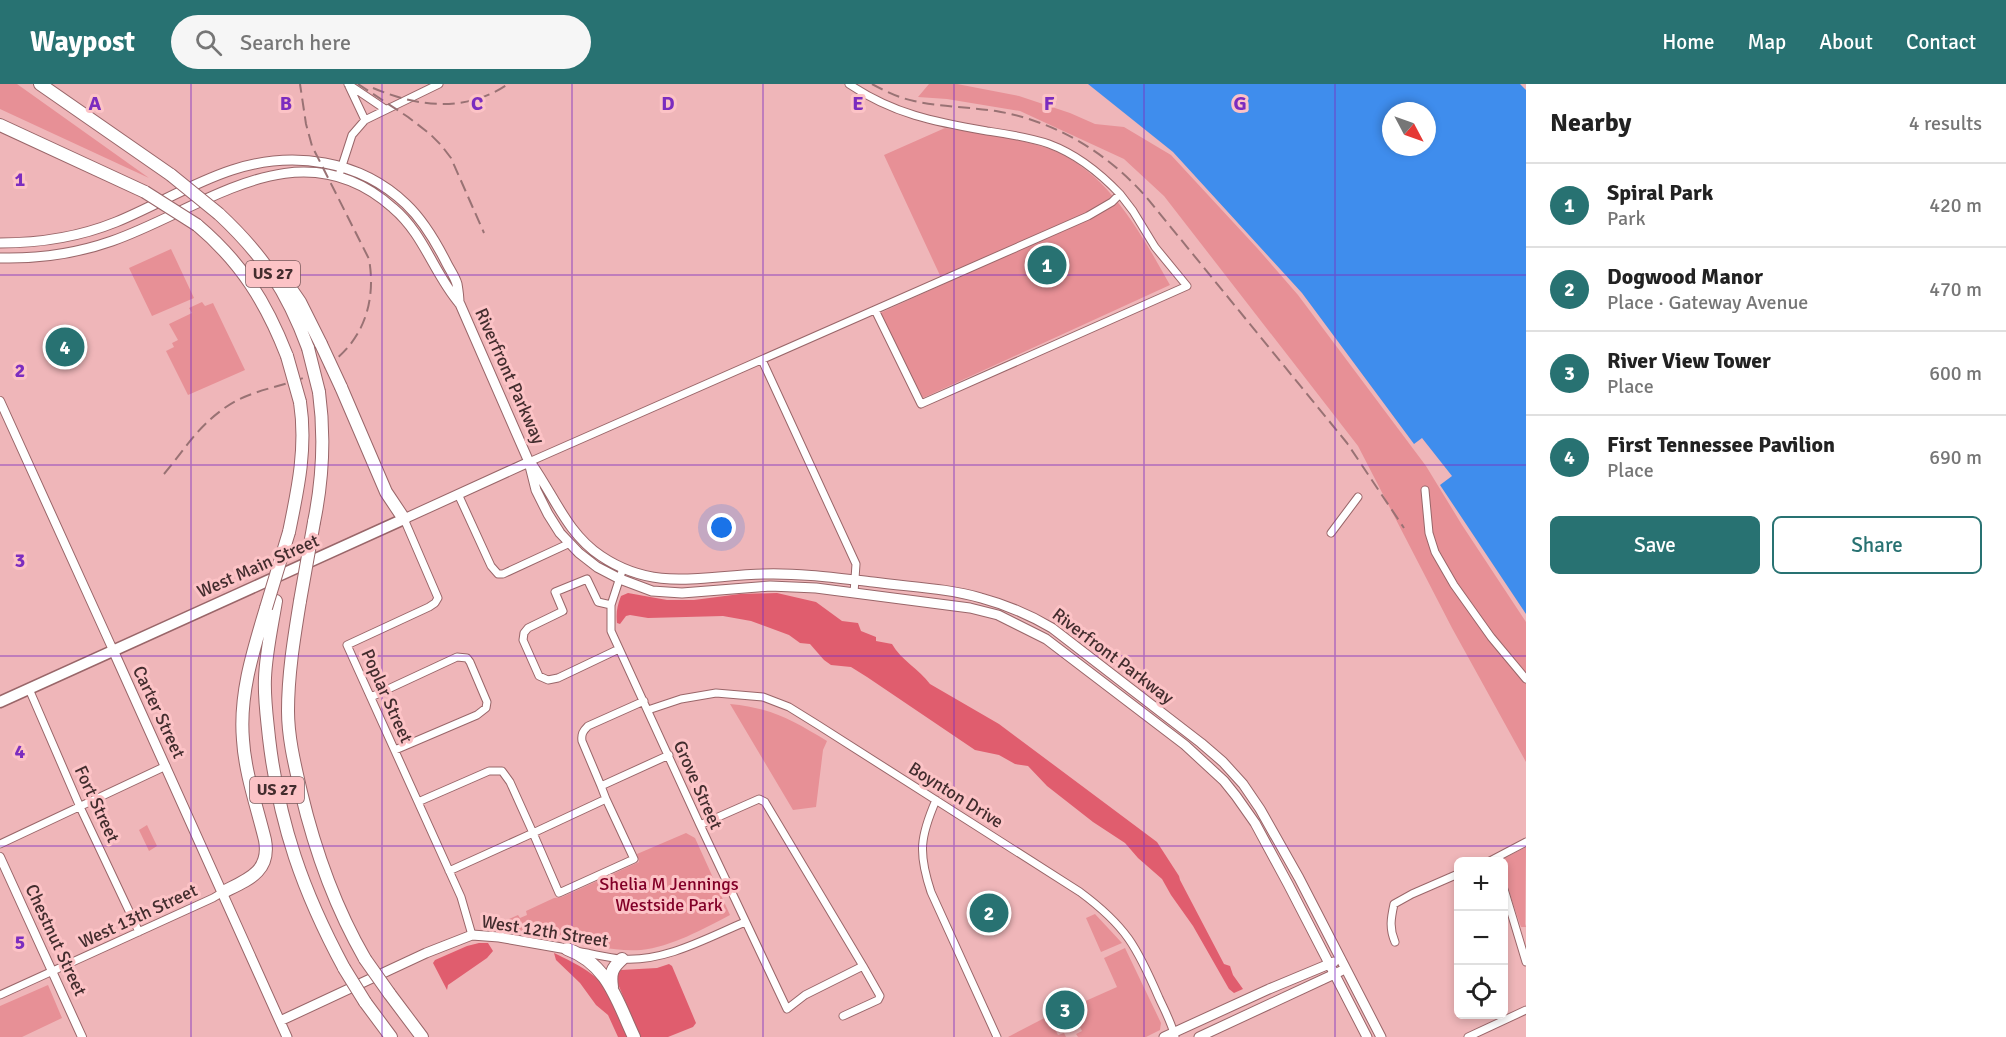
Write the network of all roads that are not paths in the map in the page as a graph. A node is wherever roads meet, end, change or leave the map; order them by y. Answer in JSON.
{"nodes":[{"id":1,"x":42,"y":84,"type":"edge"},
{"id":2,"x":348,"y":84,"type":"edge"},
{"id":3,"x":439,"y":84,"type":"edge"},
{"id":4,"x":849,"y":84,"type":"edge"},
{"id":5,"x":385,"y":109,"type":"junction"},
{"id":6,"x":365,"y":120,"type":"junction"},
{"id":7,"x":0,"y":125,"type":"edge"},
{"id":8,"x":342,"y":166,"type":"junction"},
{"id":9,"x":338,"y":177,"type":"junction"},
{"id":10,"x":1120,"y":194,"type":"junction"},
{"id":11,"x":237,"y":231,"type":"junction"},
{"id":12,"x":0,"y":243,"type":"edge"},
{"id":13,"x":0,"y":258,"type":"edge"},
{"id":14,"x":460,"y":304,"type":"junction"},
{"id":15,"x":875,"y":310,"type":"junction"},
{"id":16,"x":762,"y":360,"type":"junction"},
{"id":17,"x":0,"y":401,"type":"edge"},
{"id":18,"x":530,"y":462,"type":"junction"},
{"id":19,"x":1425,"y":490,"type":"dead end"},
{"id":20,"x":458,"y":494,"type":"junction"},
{"id":21,"x":1358,"y":497,"type":"dead end"},
{"id":22,"x":404,"y":519,"type":"junction"},
{"id":23,"x":1331,"y":533,"type":"dead end"},
{"id":24,"x":570,"y":543,"type":"junction"},
{"id":25,"x":623,"y":568,"type":"junction"},
{"id":26,"x":620,"y":579,"type":"junction"},
{"id":27,"x":855,"y":580,"type":"junction"},
{"id":28,"x":854,"y":593,"type":"junction"},
{"id":29,"x":271,"y":604,"type":"junction"},
{"id":30,"x":611,"y":605,"type":"junction"},
{"id":31,"x":619,"y":649,"type":"junction"},
{"id":32,"x":113,"y":650,"type":"junction"},
{"id":33,"x":1526,"y":679,"type":"edge"},
{"id":34,"x":28,"y":689,"type":"junction"},
{"id":35,"x":371,"y":697,"type":"junction"},
{"id":36,"x":644,"y":701,"type":"junction"},
{"id":37,"x":0,"y":702,"type":"edge"},
{"id":38,"x":648,"y":710,"type":"junction"},
{"id":39,"x":395,"y":750,"type":"junction"},
{"id":40,"x":669,"y":755,"type":"junction"},
{"id":41,"x":166,"y":766,"type":"junction"},
{"id":42,"x":601,"y":786,"type":"junction"},
{"id":43,"x":1252,"y":798,"type":"junction"},
{"id":44,"x":606,"y":799,"type":"junction"},
{"id":45,"x":936,"y":800,"type":"junction"},
{"id":46,"x":418,"y":802,"type":"junction"},
{"id":47,"x":1242,"y":804,"type":"junction"},
{"id":48,"x":80,"y":807,"type":"junction"},
{"id":49,"x":700,"y":825,"type":"junction"},
{"id":50,"x":533,"y":832,"type":"junction"},
{"id":51,"x":1526,"y":842,"type":"edge"},
{"id":52,"x":0,"y":844,"type":"edge"},
{"id":53,"x":1498,"y":857,"type":"edge"},
{"id":54,"x":0,"y":858,"type":"edge"},
{"id":55,"x":449,"y":871,"type":"junction"},
{"id":56,"x":1454,"y":876,"type":"edge"},
{"id":57,"x":222,"y":892,"type":"junction"},
{"id":58,"x":1508,"y":904,"type":"edge"},
{"id":59,"x":745,"y":922,"type":"junction"},
{"id":60,"x":1526,"y":930,"type":"edge"},
{"id":61,"x":139,"y":932,"type":"junction"},
{"id":62,"x":1517,"y":932,"type":"junction"},
{"id":63,"x":472,"y":935,"type":"junction"},
{"id":64,"x":1395,"y":942,"type":"dead end"},
{"id":65,"x":567,"y":949,"type":"junction"},
{"id":66,"x":622,"y":959,"type":"junction"},
{"id":67,"x":1526,"y":962,"type":"edge"},
{"id":68,"x":1330,"y":963,"type":"junction"},
{"id":69,"x":1344,"y":965,"type":"junction"},
{"id":70,"x":862,"y":966,"type":"junction"},
{"id":71,"x":52,"y":972,"type":"junction"},
{"id":72,"x":1335,"y":974,"type":"junction"},
{"id":73,"x":612,"y":989,"type":"junction"},
{"id":74,"x":0,"y":995,"type":"edge"},
{"id":75,"x":1526,"y":1010,"type":"edge"},
{"id":76,"x":843,"y":1016,"type":"dead end"},
{"id":77,"x":280,"y":1021,"type":"junction"},
{"id":78,"x":384,"y":1031,"type":"edge"},
{"id":79,"x":419,"y":1033,"type":"edge"},
{"id":80,"x":1174,"y":1035,"type":"edge"},
{"id":81,"x":82,"y":1037,"type":"edge"},
{"id":82,"x":287,"y":1037,"type":"edge"},
{"id":83,"x":392,"y":1037,"type":"edge"},
{"id":84,"x":428,"y":1037,"type":"edge"},
{"id":85,"x":634,"y":1037,"type":"edge"},
{"id":86,"x":997,"y":1037,"type":"edge"},
{"id":87,"x":1164,"y":1037,"type":"edge"},
{"id":88,"x":1199,"y":1037,"type":"edge"},
{"id":89,"x":1367,"y":1037,"type":"edge"},
{"id":90,"x":1381,"y":1037,"type":"edge"},
{"id":91,"x":1468,"y":1037,"type":"edge"}],
"edges":[{"from":1,"to":11,"type":"highway","number":"US 27","bridge":true},
{"from":2,"to":5,"type":"street"},
{"from":2,"to":6,"type":"street"},
{"from":3,"to":5,"type":"street"},
{"from":4,"to":10,"type":"street"},
{"from":5,"to":6,"type":"street"},
{"from":6,"to":8,"type":"street"},
{"from":7,"to":29,"type":"highway","number":"US 27","bridge":true},
{"from":8,"to":9,"type":"street"},
{"from":8,"to":12,"type":"main road","name":"Riverfront Parkway"},
{"from":8,"to":14,"type":"main road","name":"Riverfront Parkway"},
{"from":9,"to":13,"type":"main road","name":"Riverfront Parkway"},
{"from":9,"to":14,"type":"main road","name":"Riverfront Parkway"},
{"from":10,"to":15,"type":"street"},
{"from":10,"to":15,"type":"street"},
{"from":11,"to":22,"type":"highway","bridge":true},
{"from":11,"to":79,"type":"highway","number":"US 27","bridge":true},
{"from":14,"to":18,"type":"main road","name":"Riverfront Parkway"},
{"from":15,"to":16,"type":"street"},
{"from":16,"to":18,"type":"street"},
{"from":16,"to":27,"type":"street"},
{"from":17,"to":32,"type":"street","name":"Carter Street"},
{"from":18,"to":20,"type":"main road","name":"West Main Street"},
{"from":18,"to":24,"type":"main road","name":"Riverfront Parkway"},
{"from":18,"to":25,"type":"main road","name":"Riverfront Parkway"},
{"from":19,"to":33,"type":"street"},
{"from":20,"to":22,"type":"main road","name":"West Main Street"},
{"from":20,"to":24,"type":"street"},
{"from":21,"to":23,"type":"street"},
{"from":22,"to":32,"type":"main road","name":"West Main Street"},
{"from":22,"to":35,"type":"street","name":"Poplar Street"},
{"from":24,"to":26,"type":"main road","name":"Riverfront Parkway"},
{"from":25,"to":26,"type":"street","name":"Grove Street"},
{"from":25,"to":27,"type":"main road","name":"Riverfront Parkway"},
{"from":26,"to":28,"type":"main road","name":"Riverfront Parkway"},
{"from":26,"to":30,"type":"street","name":"Grove Street"},
{"from":27,"to":28,"type":"street"},
{"from":27,"to":43,"type":"main road","name":"Riverfront Parkway"},
{"from":28,"to":47,"type":"main road","name":"Riverfront Parkway"},
{"from":29,"to":57,"type":"highway"},
{"from":29,"to":78,"type":"highway","number":"US 27","bridge":true},
{"from":30,"to":31,"type":"street","name":"Grove Street"},
{"from":30,"to":31,"type":"street"},
{"from":31,"to":36,"type":"street","name":"Grove Street"},
{"from":32,"to":34,"type":"main road","name":"West Main Street"},
{"from":32,"to":41,"type":"main road","name":"Carter Street"},
{"from":34,"to":37,"type":"main road","name":"West Main Street"},
{"from":34,"to":48,"type":"street","name":"Fort Street"},
{"from":35,"to":39,"type":"street","name":"Poplar Street"},
{"from":35,"to":39,"type":"street"},
{"from":36,"to":38,"type":"street","name":"Grove Street"},
{"from":36,"to":42,"type":"street"},
{"from":38,"to":40,"type":"street","name":"Grove Street"},
{"from":38,"to":45,"type":"street","name":"Boynton Drive"},
{"from":39,"to":46,"type":"street","name":"Poplar Street"},
{"from":40,"to":42,"type":"street"},
{"from":40,"to":49,"type":"street","name":"Grove Street"},
{"from":41,"to":48,"type":"street"},
{"from":41,"to":57,"type":"main road","name":"Carter Street"},
{"from":42,"to":44,"type":"street"},
{"from":43,"to":47,"type":"street"},
{"from":43,"to":69,"type":"main road","name":"Riverfront Parkway"},
{"from":44,"to":50,"type":"street"},
{"from":44,"to":50,"type":"street"},
{"from":45,"to":80,"type":"street","name":"Boynton Drive"},
{"from":45,"to":86,"type":"street"},
{"from":46,"to":50,"type":"street"},
{"from":46,"to":55,"type":"street","name":"Poplar Street"},
{"from":47,"to":68,"type":"main road","name":"Riverfront Parkway"},
{"from":48,"to":52,"type":"street"},
{"from":48,"to":61,"type":"street","name":"Fort Street"},
{"from":49,"to":59,"type":"street","name":"Grove Street"},
{"from":49,"to":70,"type":"street"},
{"from":50,"to":55,"type":"street"},
{"from":51,"to":53,"type":"street"},
{"from":54,"to":71,"type":"street","name":"Chestnut Street"},
{"from":55,"to":63,"type":"street","name":"Poplar Street"},
{"from":56,"to":64,"type":"street"},
{"from":57,"to":61,"type":"street","name":"West 13th Street"},
{"from":57,"to":77,"type":"main road","name":"Carter Street"},
{"from":58,"to":62,"type":"street"},
{"from":59,"to":66,"type":"street","name":"West 12th Street"},
{"from":59,"to":70,"type":"street","name":"Grove Street"},
{"from":60,"to":62,"type":"street"},
{"from":61,"to":71,"type":"street","name":"West 13th Street"},
{"from":62,"to":67,"type":"street"},
{"from":63,"to":65,"type":"main road","name":"West 12th Street"},
{"from":63,"to":77,"type":"main road","name":"West 12th Street"},
{"from":65,"to":66,"type":"street","name":"West 12th Street"},
{"from":65,"to":73,"type":"highway"},
{"from":66,"to":73,"type":"highway"},
{"from":68,"to":69,"type":"main road"},
{"from":68,"to":72,"type":"main road","name":"Riverfront Parkway"},
{"from":68,"to":80,"type":"main road"},
{"from":69,"to":72,"type":"main road"},
{"from":69,"to":90,"type":"main road","name":"Riverfront Parkway"},
{"from":70,"to":76,"type":"street"},
{"from":71,"to":74,"type":"street","name":"West 13th Street"},
{"from":71,"to":81,"type":"street","name":"Chestnut Street"},
{"from":72,"to":88,"type":"main road"},
{"from":72,"to":89,"type":"main road","name":"Riverfront Parkway"},
{"from":73,"to":85,"type":"highway"},
{"from":75,"to":91,"type":"street"},
{"from":77,"to":82,"type":"main road","name":"Carter Street"},
{"from":78,"to":83,"type":"highway","number":"US 27"},
{"from":79,"to":84,"type":"highway"},
{"from":80,"to":87,"type":"main road"}]}
